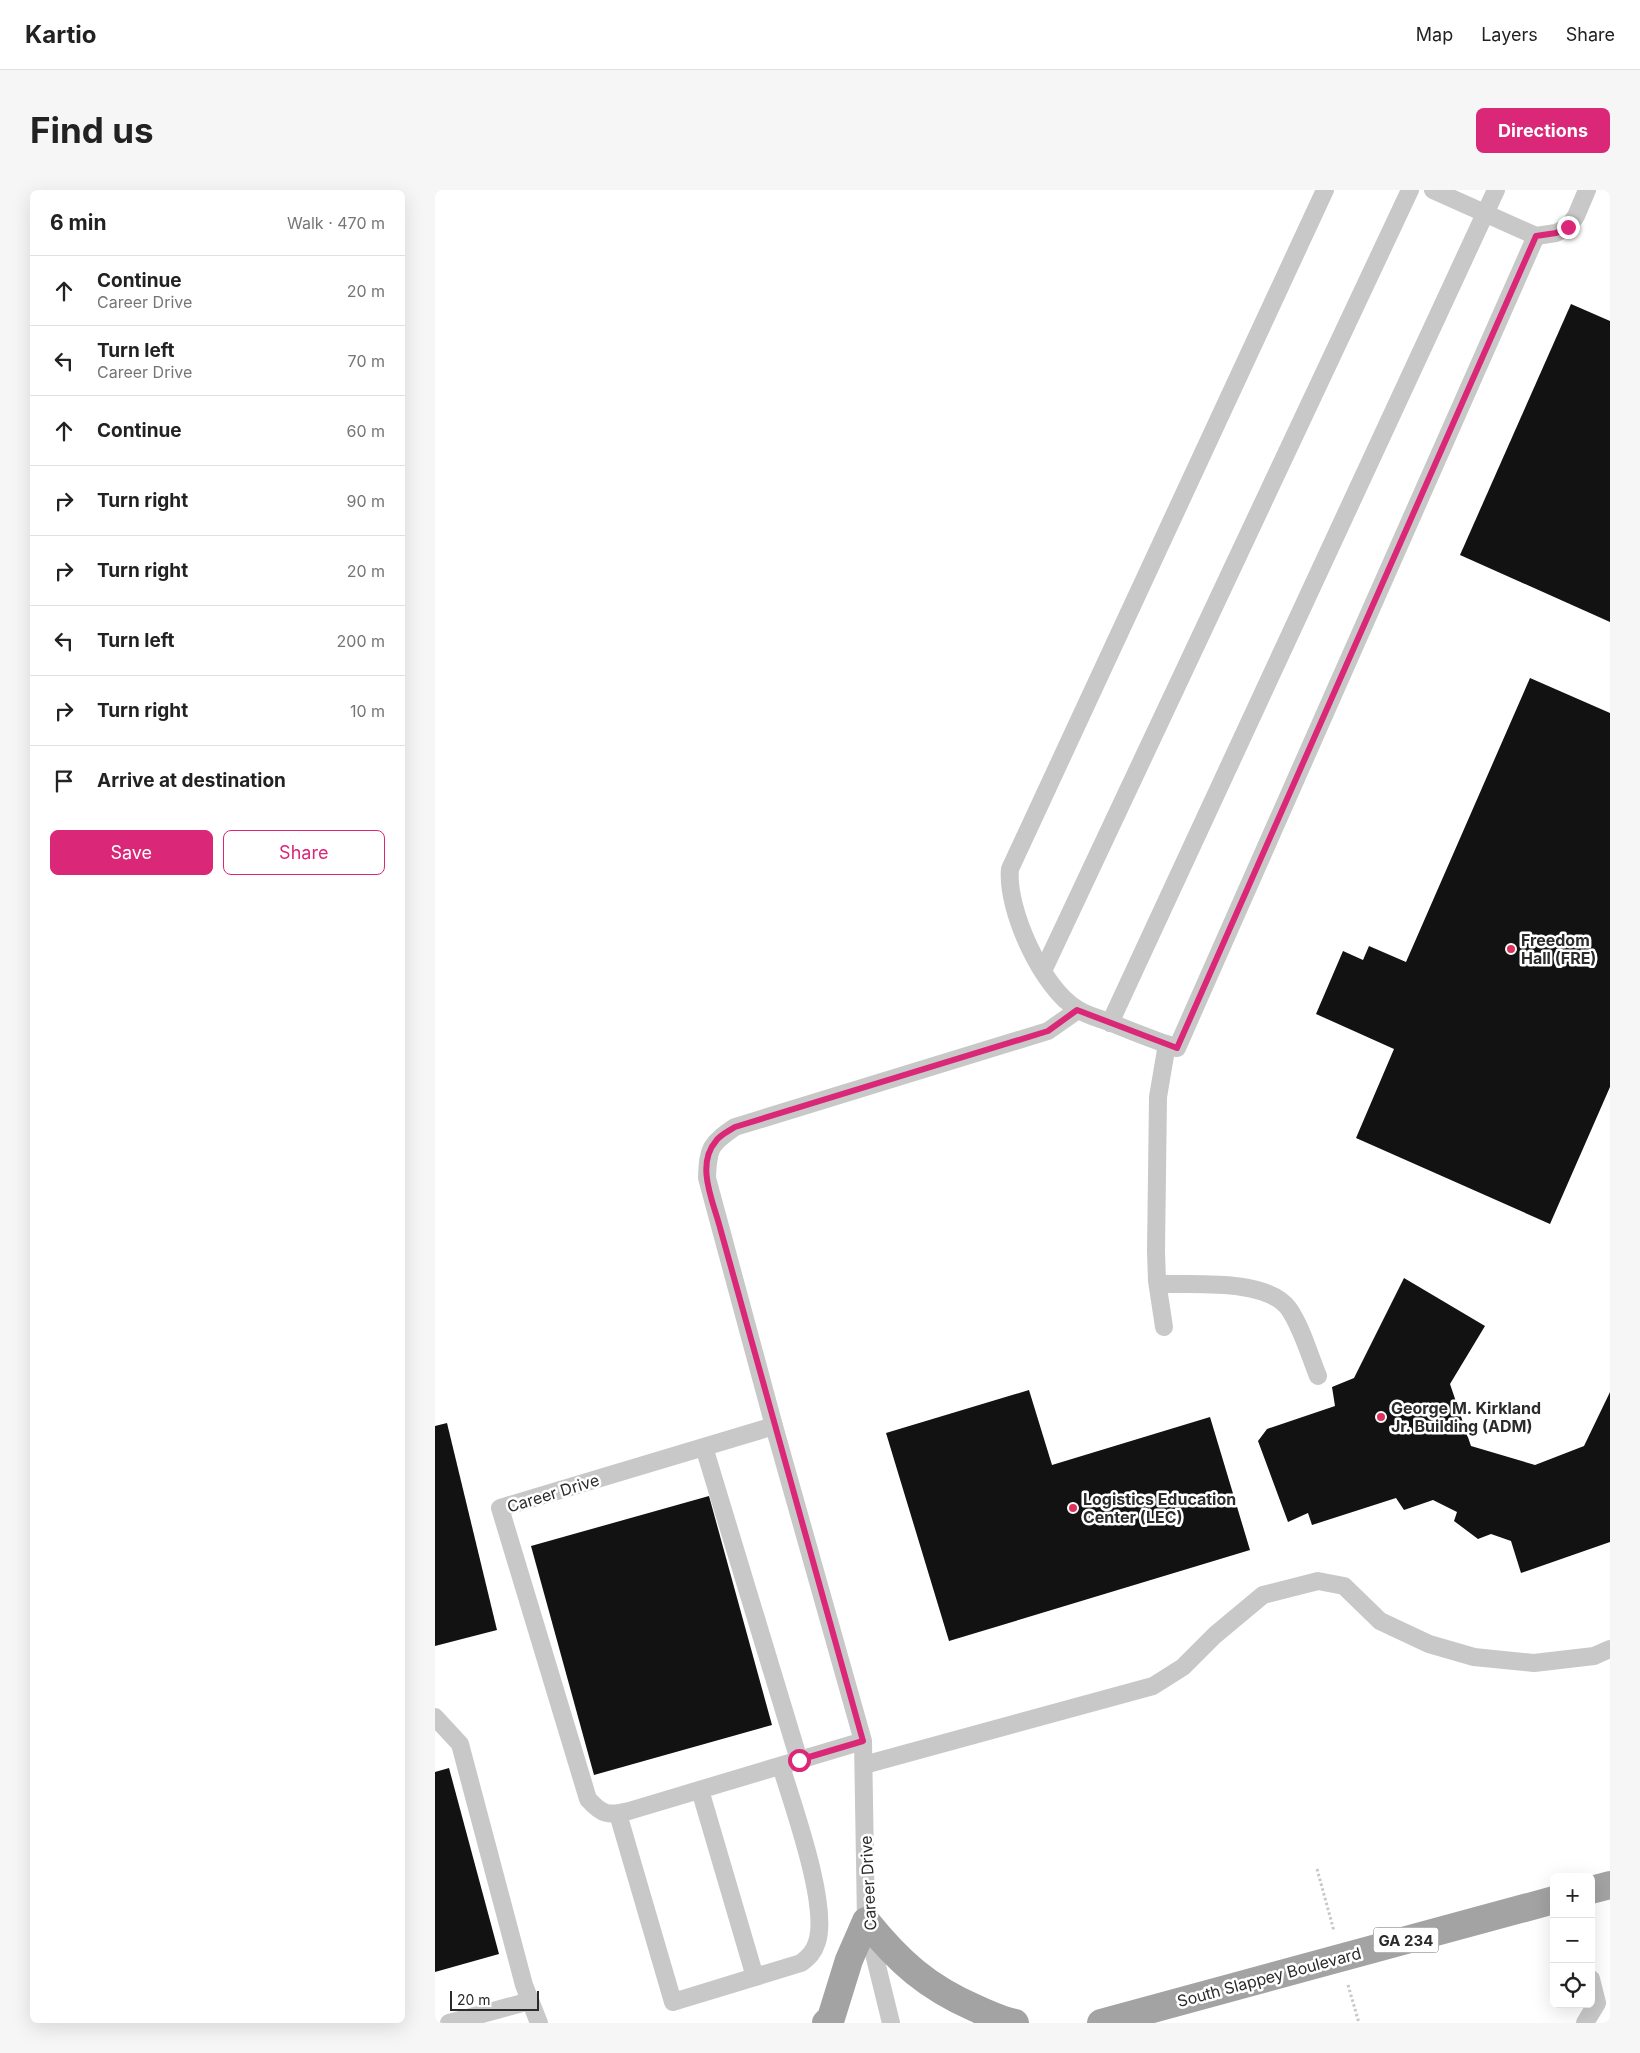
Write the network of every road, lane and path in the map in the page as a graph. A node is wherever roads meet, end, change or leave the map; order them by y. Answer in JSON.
{"nodes":[{"id":1,"x":1325,"y":190,"type":"edge"},
{"id":2,"x":1410,"y":190,"type":"edge"},
{"id":3,"x":1433,"y":190,"type":"edge"},
{"id":4,"x":1496,"y":190,"type":"edge"},
{"id":5,"x":1587,"y":190,"type":"edge"},
{"id":6,"x":1485,"y":213,"type":"junction"},
{"id":7,"x":1536,"y":236,"type":"junction"},
{"id":8,"x":1043,"y":971,"type":"junction"},
{"id":9,"x":1077,"y":1010,"type":"junction"},
{"id":10,"x":1110,"y":1023,"type":"junction"},
{"id":11,"x":1167,"y":1044,"type":"junction"},
{"id":12,"x":1158,"y":1284,"type":"junction"},
{"id":13,"x":1164,"y":1327,"type":"dead end"},
{"id":14,"x":1318,"y":1376,"type":"dead end"},
{"id":15,"x":774,"y":1426,"type":"junction"},
{"id":16,"x":704,"y":1447,"type":"junction"},
{"id":17,"x":1610,"y":1649,"type":"edge"},
{"id":18,"x":435,"y":1717,"type":"edge"},
{"id":19,"x":863,"y":1741,"type":"junction"},
{"id":20,"x":799,"y":1760,"type":"junction"},
{"id":21,"x":864,"y":1765,"type":"junction"},
{"id":22,"x":781,"y":1766,"type":"junction"},
{"id":23,"x":700,"y":1790,"type":"junction"},
{"id":24,"x":618,"y":1814,"type":"junction"},
{"id":25,"x":1317,"y":1868,"type":"dead end"},
{"id":26,"x":1610,"y":1885,"type":"edge"},
{"id":27,"x":1595,"y":1889,"type":"edge"},
{"id":28,"x":1550,"y":1901,"type":"edge"},
{"id":29,"x":1327,"y":1906,"type":"dead end"},
{"id":30,"x":866,"y":1921,"type":"junction"},
{"id":31,"x":755,"y":1977,"type":"junction"},
{"id":32,"x":531,"y":2001,"type":"junction"},
{"id":33,"x":1594,"y":2008,"type":"edge"},
{"id":34,"x":1355,"y":2009,"type":"dead end"},
{"id":35,"x":449,"y":2023,"type":"edge"},
{"id":36,"x":539,"y":2023,"type":"edge"},
{"id":37,"x":826,"y":2023,"type":"edge"},
{"id":38,"x":891,"y":2023,"type":"edge"},
{"id":39,"x":1015,"y":2023,"type":"edge"},
{"id":40,"x":1101,"y":2023,"type":"edge"},
{"id":41,"x":1359,"y":2023,"type":"edge"},
{"id":42,"x":1585,"y":2023,"type":"edge"}],
"edges":[{"from":1,"to":8,"type":"lane"},
{"from":2,"to":8,"type":"lane"},
{"from":3,"to":6,"type":"lane"},
{"from":4,"to":6,"type":"lane"},
{"from":5,"to":7,"type":"lane"},
{"from":6,"to":7,"type":"lane"},
{"from":6,"to":10,"type":"lane"},
{"from":7,"to":11,"type":"lane"},
{"from":8,"to":9,"type":"lane"},
{"from":9,"to":10,"type":"lane"},
{"from":9,"to":15,"type":"lane"},
{"from":10,"to":11,"type":"lane"},
{"from":11,"to":12,"type":"lane"},
{"from":12,"to":13,"type":"lane"},
{"from":12,"to":14,"type":"lane"},
{"from":15,"to":16,"type":"lane","name":"Career Drive"},
{"from":15,"to":19,"type":"lane","name":"Career Drive"},
{"from":16,"to":20,"type":"lane"},
{"from":16,"to":24,"type":"lane","name":"Career Drive"},
{"from":17,"to":21,"type":"lane"},
{"from":18,"to":32,"type":"lane"},
{"from":19,"to":20,"type":"lane"},
{"from":19,"to":21,"type":"lane","name":"Career Drive"},
{"from":20,"to":22,"type":"lane"},
{"from":21,"to":30,"type":"lane","name":"Career Drive"},
{"from":22,"to":23,"type":"lane"},
{"from":22,"to":31,"type":"lane"},
{"from":23,"to":24,"type":"lane"},
{"from":23,"to":31,"type":"lane"},
{"from":24,"to":31,"type":"lane"},
{"from":25,"to":29,"type":"path"},
{"from":26,"to":27,"type":"main road"},
{"from":28,"to":40,"type":"main road","name":"South Slappey Boulevard","number":"GA 234"},
{"from":30,"to":37,"type":"main road"},
{"from":30,"to":38,"type":"lane","name":"Career Drive"},
{"from":30,"to":39,"type":"main road"},
{"from":32,"to":35,"type":"lane"},
{"from":32,"to":36,"type":"lane"},
{"from":33,"to":42,"type":"lane"},
{"from":34,"to":41,"type":"path"}]}
